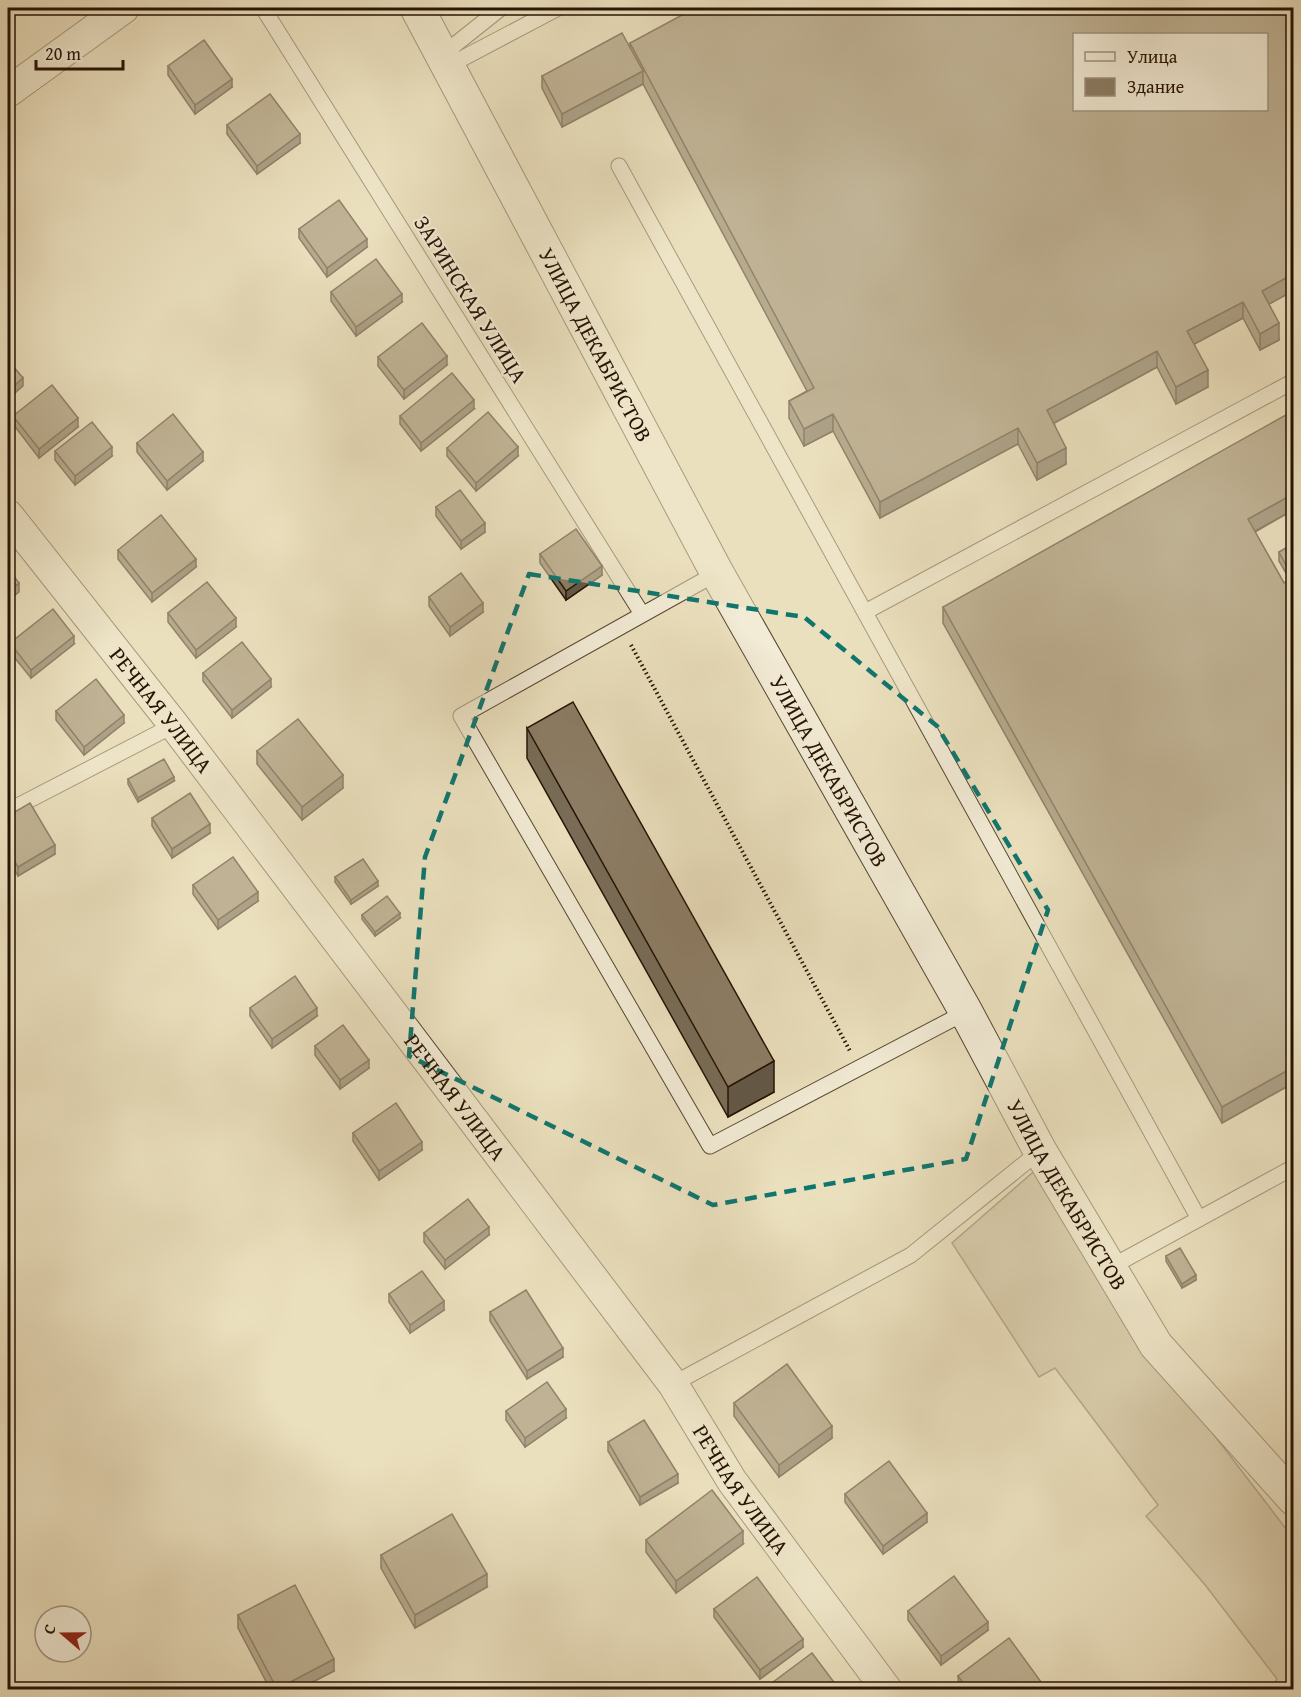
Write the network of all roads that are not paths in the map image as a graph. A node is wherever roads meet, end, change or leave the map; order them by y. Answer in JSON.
{"nodes":[{"id":1,"x":124,"y":8,"type":"edge"},
{"id":2,"x":263,"y":8,"type":"edge"},
{"id":3,"x":417,"y":8,"type":"edge"},
{"id":4,"x":501,"y":8,"type":"edge"},
{"id":5,"x":558,"y":8,"type":"edge"},
{"id":6,"x":445,"y":60,"type":"junction"},
{"id":7,"x":8,"y":92,"type":"edge"},
{"id":8,"x":619,"y":166,"type":"dead end"},
{"id":9,"x":1293,"y":381,"type":"edge"},
{"id":10,"x":8,"y":515,"type":"edge"},
{"id":11,"x":717,"y":573,"type":"junction"},
{"id":12,"x":867,"y":611,"type":"junction"},
{"id":13,"x":642,"y":614,"type":"junction"},
{"id":14,"x":174,"y":725,"type":"junction"},
{"id":15,"x":8,"y":812,"type":"edge"},
{"id":16,"x":966,"y":1012,"type":"junction"},
{"id":17,"x":1040,"y":1151,"type":"junction"},
{"id":18,"x":1293,"y":1167,"type":"edge"},
{"id":19,"x":1199,"y":1218,"type":"junction"},
{"id":20,"x":1109,"y":1268,"type":"junction"},
{"id":21,"x":673,"y":1384,"type":"junction"},
{"id":22,"x":1293,"y":1497,"type":"edge"},
{"id":23,"x":887,"y":1689,"type":"edge"}],
"edges":[{"from":1,"to":7,"type":"street"},
{"from":2,"to":13,"type":"lane","name":"ЗАРИНСКАЯ УЛИЦА"},
{"from":3,"to":6,"type":"street","name":"УЛИЦА ДЕКАБРИСТОВ"},
{"from":4,"to":6,"type":"lane"},
{"from":5,"to":6,"type":"lane"},
{"from":6,"to":11,"type":"street","name":"УЛИЦА ДЕКАБРИСТОВ"},
{"from":8,"to":12,"type":"lane"},
{"from":9,"to":12,"type":"lane"},
{"from":10,"to":14,"type":"street","name":"РЕЧНАЯ УЛИЦА"},
{"from":11,"to":13,"type":"lane"},
{"from":11,"to":16,"type":"street","name":"УЛИЦА ДЕКАБРИСТОВ"},
{"from":12,"to":19,"type":"lane"},
{"from":13,"to":16,"type":"lane"},
{"from":14,"to":15,"type":"lane"},
{"from":14,"to":21,"type":"street","name":"РЕЧНАЯ УЛИЦА"},
{"from":16,"to":17,"type":"street","name":"УЛИЦА ДЕКАБРИСТОВ"},
{"from":17,"to":20,"type":"street","name":"УЛИЦА ДЕКАБРИСТОВ"},
{"from":17,"to":21,"type":"lane"},
{"from":18,"to":19,"type":"lane"},
{"from":19,"to":20,"type":"lane"},
{"from":20,"to":22,"type":"street","name":"УЛИЦА ДЕКАБРИСТОВ"},
{"from":21,"to":23,"type":"street","name":"РЕЧНАЯ УЛИЦА"}]}
